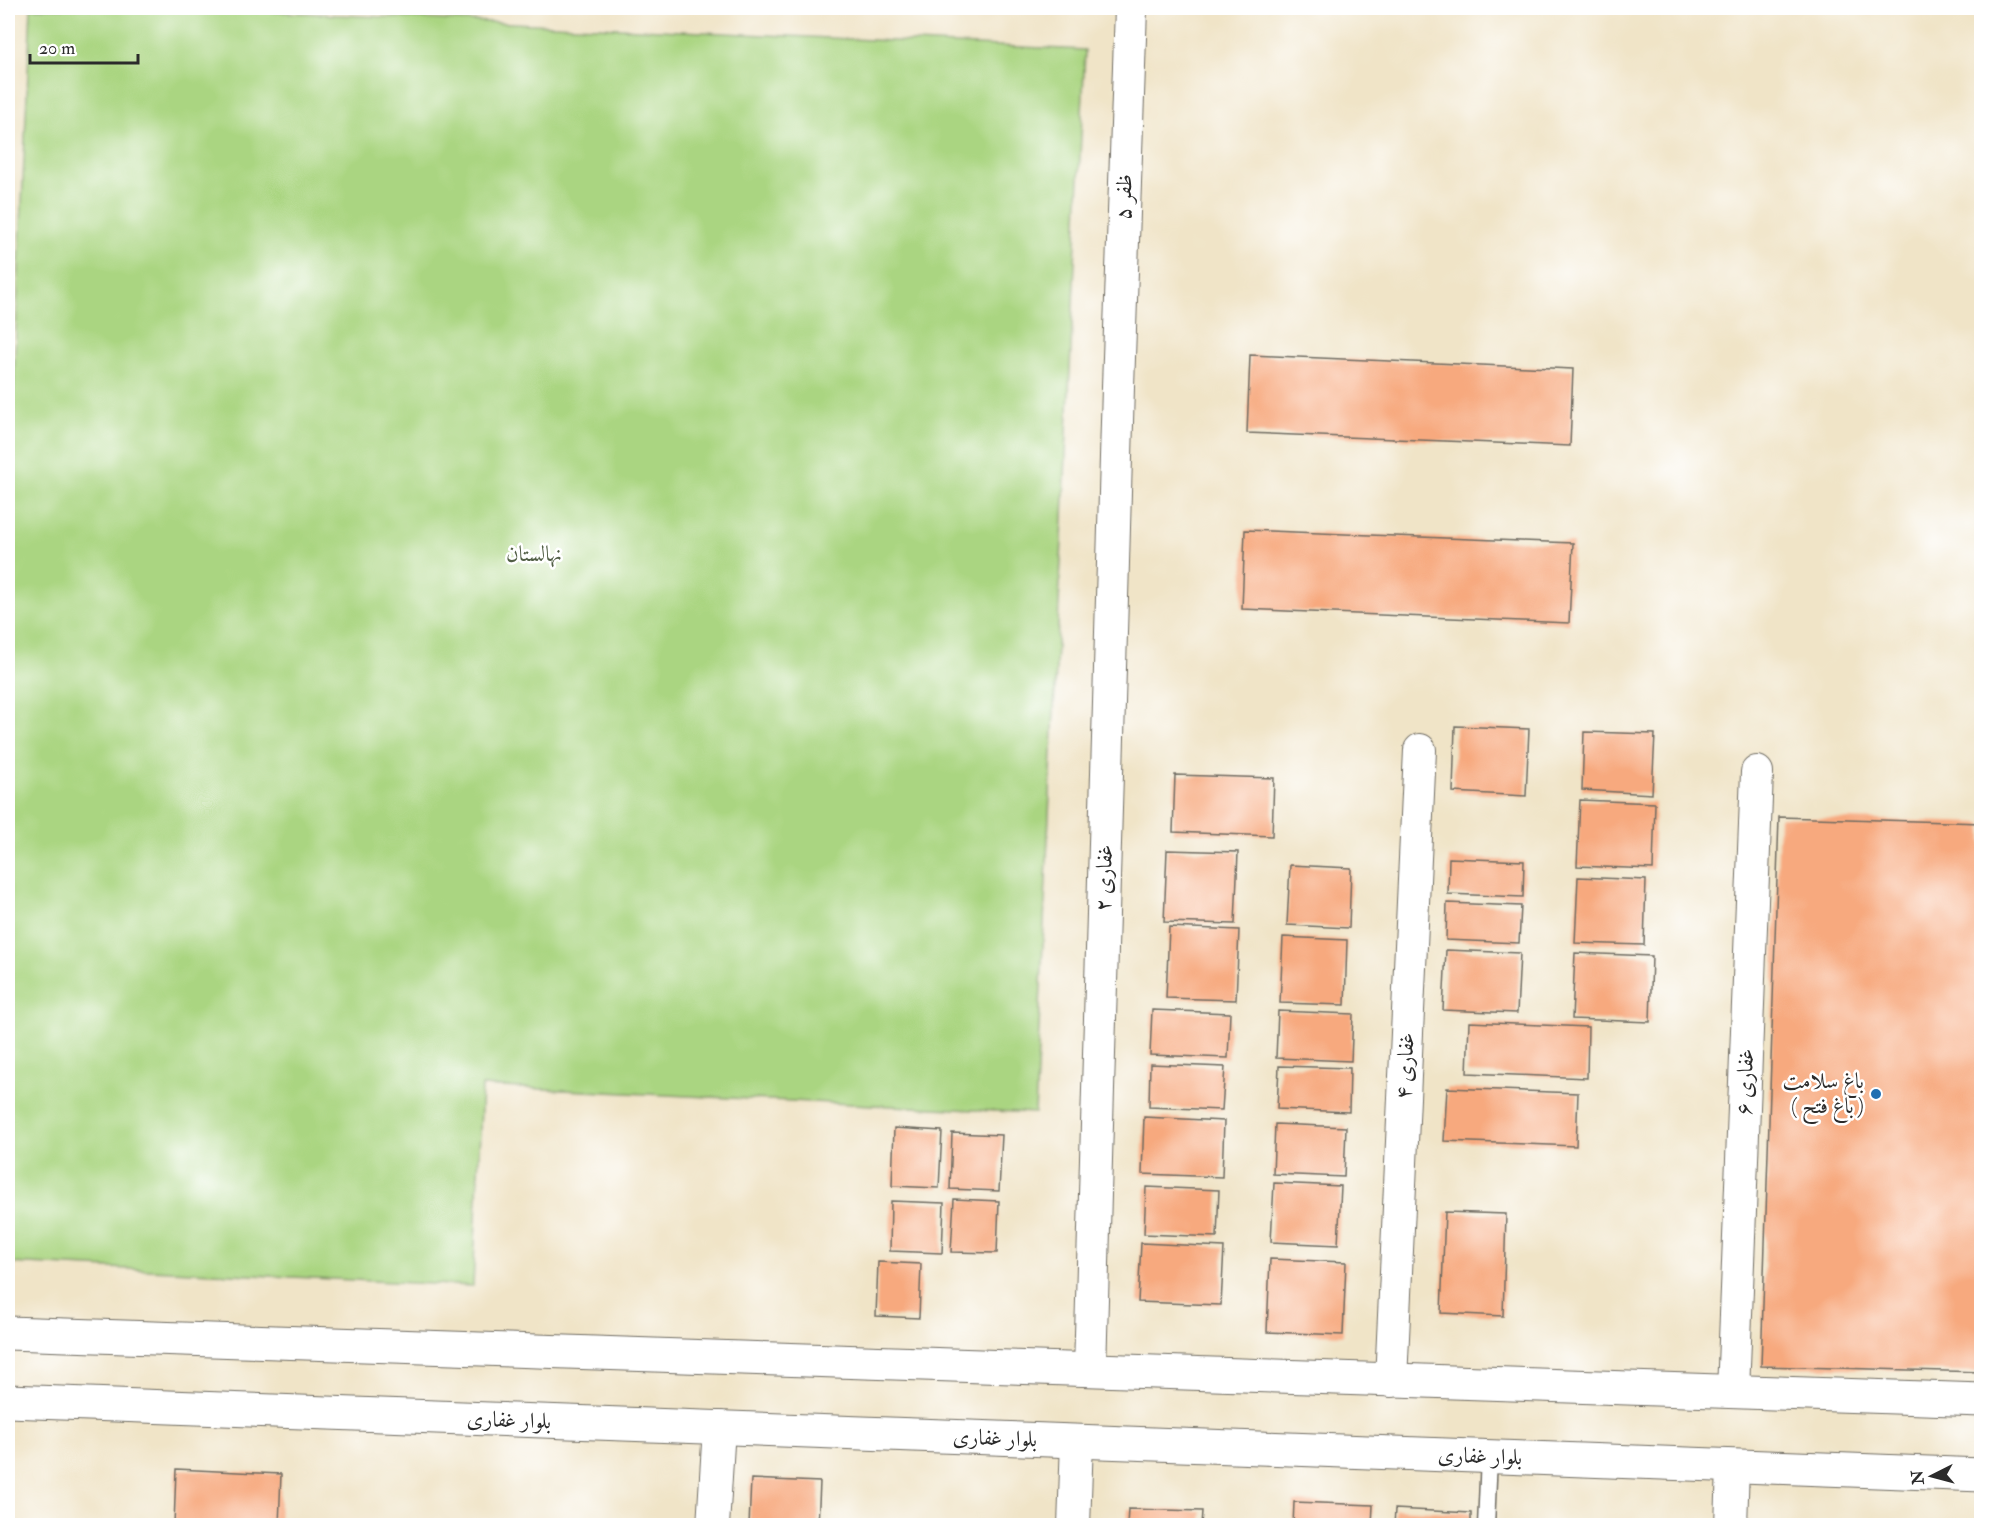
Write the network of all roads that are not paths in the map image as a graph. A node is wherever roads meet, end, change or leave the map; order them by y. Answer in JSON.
{"nodes":[{"id":1,"x":1131,"y":8,"type":"edge"},
{"id":2,"x":1118,"y":387,"type":"joint"},
{"id":3,"x":1420,"y":750,"type":"dead end"},
{"id":4,"x":1757,"y":772,"type":"dead end"},
{"id":5,"x":8,"y":1333,"type":"edge"},
{"id":6,"x":1090,"y":1370,"type":"junction"},
{"id":7,"x":1391,"y":1381,"type":"junction"},
{"id":8,"x":1733,"y":1392,"type":"junction"},
{"id":9,"x":1982,"y":1400,"type":"edge"},
{"id":10,"x":8,"y":1401,"type":"edge"},
{"id":11,"x":718,"y":1428,"type":"junction"},
{"id":12,"x":1077,"y":1441,"type":"junction"},
{"id":13,"x":1489,"y":1457,"type":"junction"},
{"id":14,"x":1733,"y":1466,"type":"junction"},
{"id":15,"x":1982,"y":1475,"type":"edge"},
{"id":16,"x":713,"y":1526,"type":"edge"},
{"id":17,"x":1074,"y":1526,"type":"edge"},
{"id":18,"x":1486,"y":1526,"type":"edge"},
{"id":19,"x":1731,"y":1526,"type":"edge"}],
"edges":[{"from":1,"to":2,"type":"street","name":"ظفر ۵"},
{"from":2,"to":6,"type":"street","name":"غفاری ۲"},
{"from":3,"to":7,"type":"street","name":"غفاری ۴"},
{"from":4,"to":8,"type":"street","name":"غفاری ۶"},
{"from":5,"to":6,"type":"main road"},
{"from":6,"to":7,"type":"main road"},
{"from":7,"to":8,"type":"main road"},
{"from":8,"to":9,"type":"main road"},
{"from":10,"to":11,"type":"main road","name":"بلوار غفاری"},
{"from":11,"to":12,"type":"main road","name":"بلوار غفاری"},
{"from":11,"to":16,"type":"street"},
{"from":12,"to":13,"type":"main road","name":"بلوار غفاری"},
{"from":12,"to":17,"type":"street"},
{"from":13,"to":14,"type":"main road","name":"بلوار غفاری"},
{"from":13,"to":18,"type":"lane"},
{"from":14,"to":15,"type":"main road","name":"بلوار غفاری"},
{"from":14,"to":19,"type":"street"}]}
